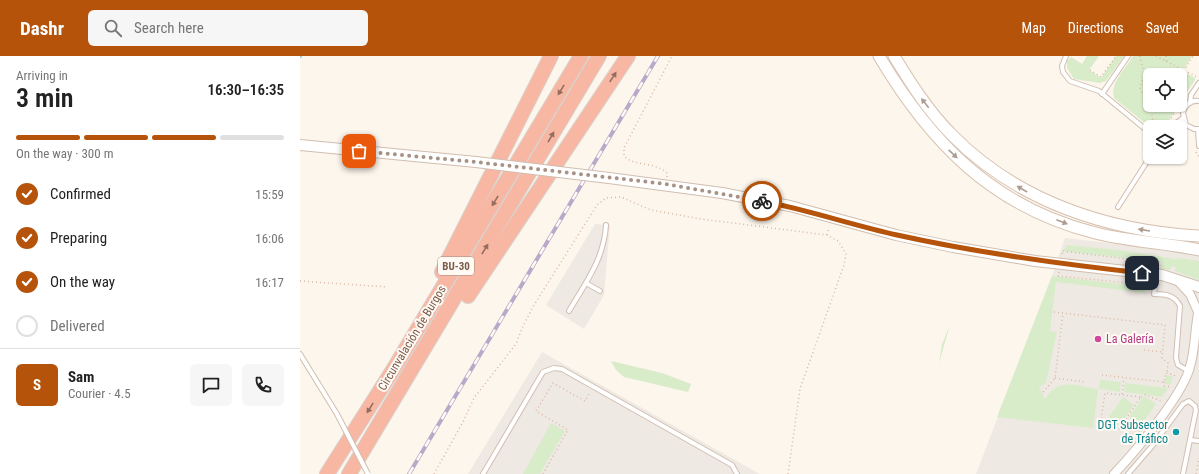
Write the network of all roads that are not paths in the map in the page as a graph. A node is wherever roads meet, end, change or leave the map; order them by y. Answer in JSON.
{"nodes":[{"id":1,"x":551,"y":56,"type":"edge"},
{"id":2,"x":581,"y":56,"type":"edge"},
{"id":3,"x":599,"y":56,"type":"edge"},
{"id":4,"x":628,"y":56,"type":"edge"},
{"id":5,"x":879,"y":56,"type":"edge"},
{"id":6,"x":894,"y":56,"type":"edge"},
{"id":7,"x":1066,"y":56,"type":"edge"},
{"id":8,"x":1128,"y":56,"type":"edge"},
{"id":9,"x":1199,"y":83,"type":"edge"},
{"id":10,"x":1102,"y":94,"type":"junction"},
{"id":11,"x":1199,"y":101,"type":"edge"},
{"id":12,"x":1190,"y":103,"type":"junction"},
{"id":13,"x":1183,"y":118,"type":"junction"},
{"id":14,"x":1180,"y":120,"type":"edge"},
{"id":15,"x":1143,"y":126,"type":"edge"},
{"id":16,"x":1198,"y":129,"type":"edge"},
{"id":17,"x":300,"y":146,"type":"edge"},
{"id":18,"x":1199,"y":146,"type":"edge"},
{"id":19,"x":1146,"y":164,"type":"edge"},
{"id":20,"x":1118,"y":207,"type":"dead end"},
{"id":21,"x":606,"y":225,"type":"dead end"},
{"id":22,"x":1199,"y":236,"type":"edge"},
{"id":23,"x":1199,"y":250,"type":"edge"},
{"id":24,"x":1155,"y":275,"type":"junction"},
{"id":25,"x":1178,"y":280,"type":"junction"},
{"id":26,"x":586,"y":283,"type":"junction"},
{"id":27,"x":1199,"y":287,"type":"edge"},
{"id":28,"x":600,"y":291,"type":"dead end"},
{"id":29,"x":569,"y":311,"type":"dead end"},
{"id":30,"x":1199,"y":311,"type":"edge"},
{"id":31,"x":300,"y":354,"type":"edge"},
{"id":32,"x":393,"y":370,"type":"junction"},
{"id":33,"x":1189,"y":371,"type":"junction"},
{"id":34,"x":403,"y":387,"type":"junction"},
{"id":35,"x":1190,"y":440,"type":"junction"},
{"id":36,"x":1199,"y":442,"type":"edge"},
{"id":37,"x":327,"y":474,"type":"edge"},
{"id":38,"x":349,"y":474,"type":"edge"},
{"id":39,"x":368,"y":474,"type":"edge"},
{"id":40,"x":483,"y":474,"type":"edge"},
{"id":41,"x":737,"y":474,"type":"edge"},
{"id":42,"x":1114,"y":474,"type":"edge"},
{"id":43,"x":1128,"y":474,"type":"edge"},
{"id":44,"x":1183,"y":474,"type":"edge"}],
"edges":[{"from":1,"to":32,"type":"highway"},
{"from":2,"to":32,"type":"highway","name":"Circunvalación de Burgos","number":"BU-30","one_way":true},
{"from":34,"to":3,"type":"highway","name":"Circunvalación de Burgos","number":"BU-30","one_way":true},
{"from":34,"to":4,"type":"highway","one_way":true},
{"from":5,"to":23,"type":"main road","one_way":true},
{"from":22,"to":6,"type":"main road","one_way":true},
{"from":7,"to":10,"type":"lane"},
{"from":8,"to":10,"type":"lane"},
{"from":9,"to":12,"type":"lane"},
{"from":10,"to":15,"type":"lane"},
{"from":11,"to":12,"type":"lane"},
{"from":12,"to":13,"type":"lane"},
{"from":13,"to":14,"type":"lane"},
{"from":13,"to":16,"type":"lane"},
{"from":16,"to":18,"type":"lane"},
{"from":17,"to":24,"type":"street","bridge":true},
{"from":19,"to":20,"type":"lane"},
{"from":21,"to":26,"type":"lane"},
{"from":24,"to":25,"type":"street"},
{"from":24,"to":33,"type":"lane"},
{"from":25,"to":27,"type":"street"},
{"from":25,"to":30,"type":"street"},
{"from":26,"to":28,"type":"lane"},
{"from":26,"to":29,"type":"lane"},
{"from":30,"to":33,"type":"street"},
{"from":31,"to":39,"type":"lane","bridge":true},
{"from":32,"to":37,"type":"highway","name":"Circunvalación de Burgos","number":"BU-30","one_way":true},
{"from":33,"to":42,"type":"street"},
{"from":34,"to":38,"type":"highway","name":"Circunvalación de Burgos","number":"BU-30"},
{"from":35,"to":36,"type":"lane"},
{"from":35,"to":43,"type":"lane"},
{"from":35,"to":44,"type":"lane"},
{"from":40,"to":41,"type":"lane"}]}
